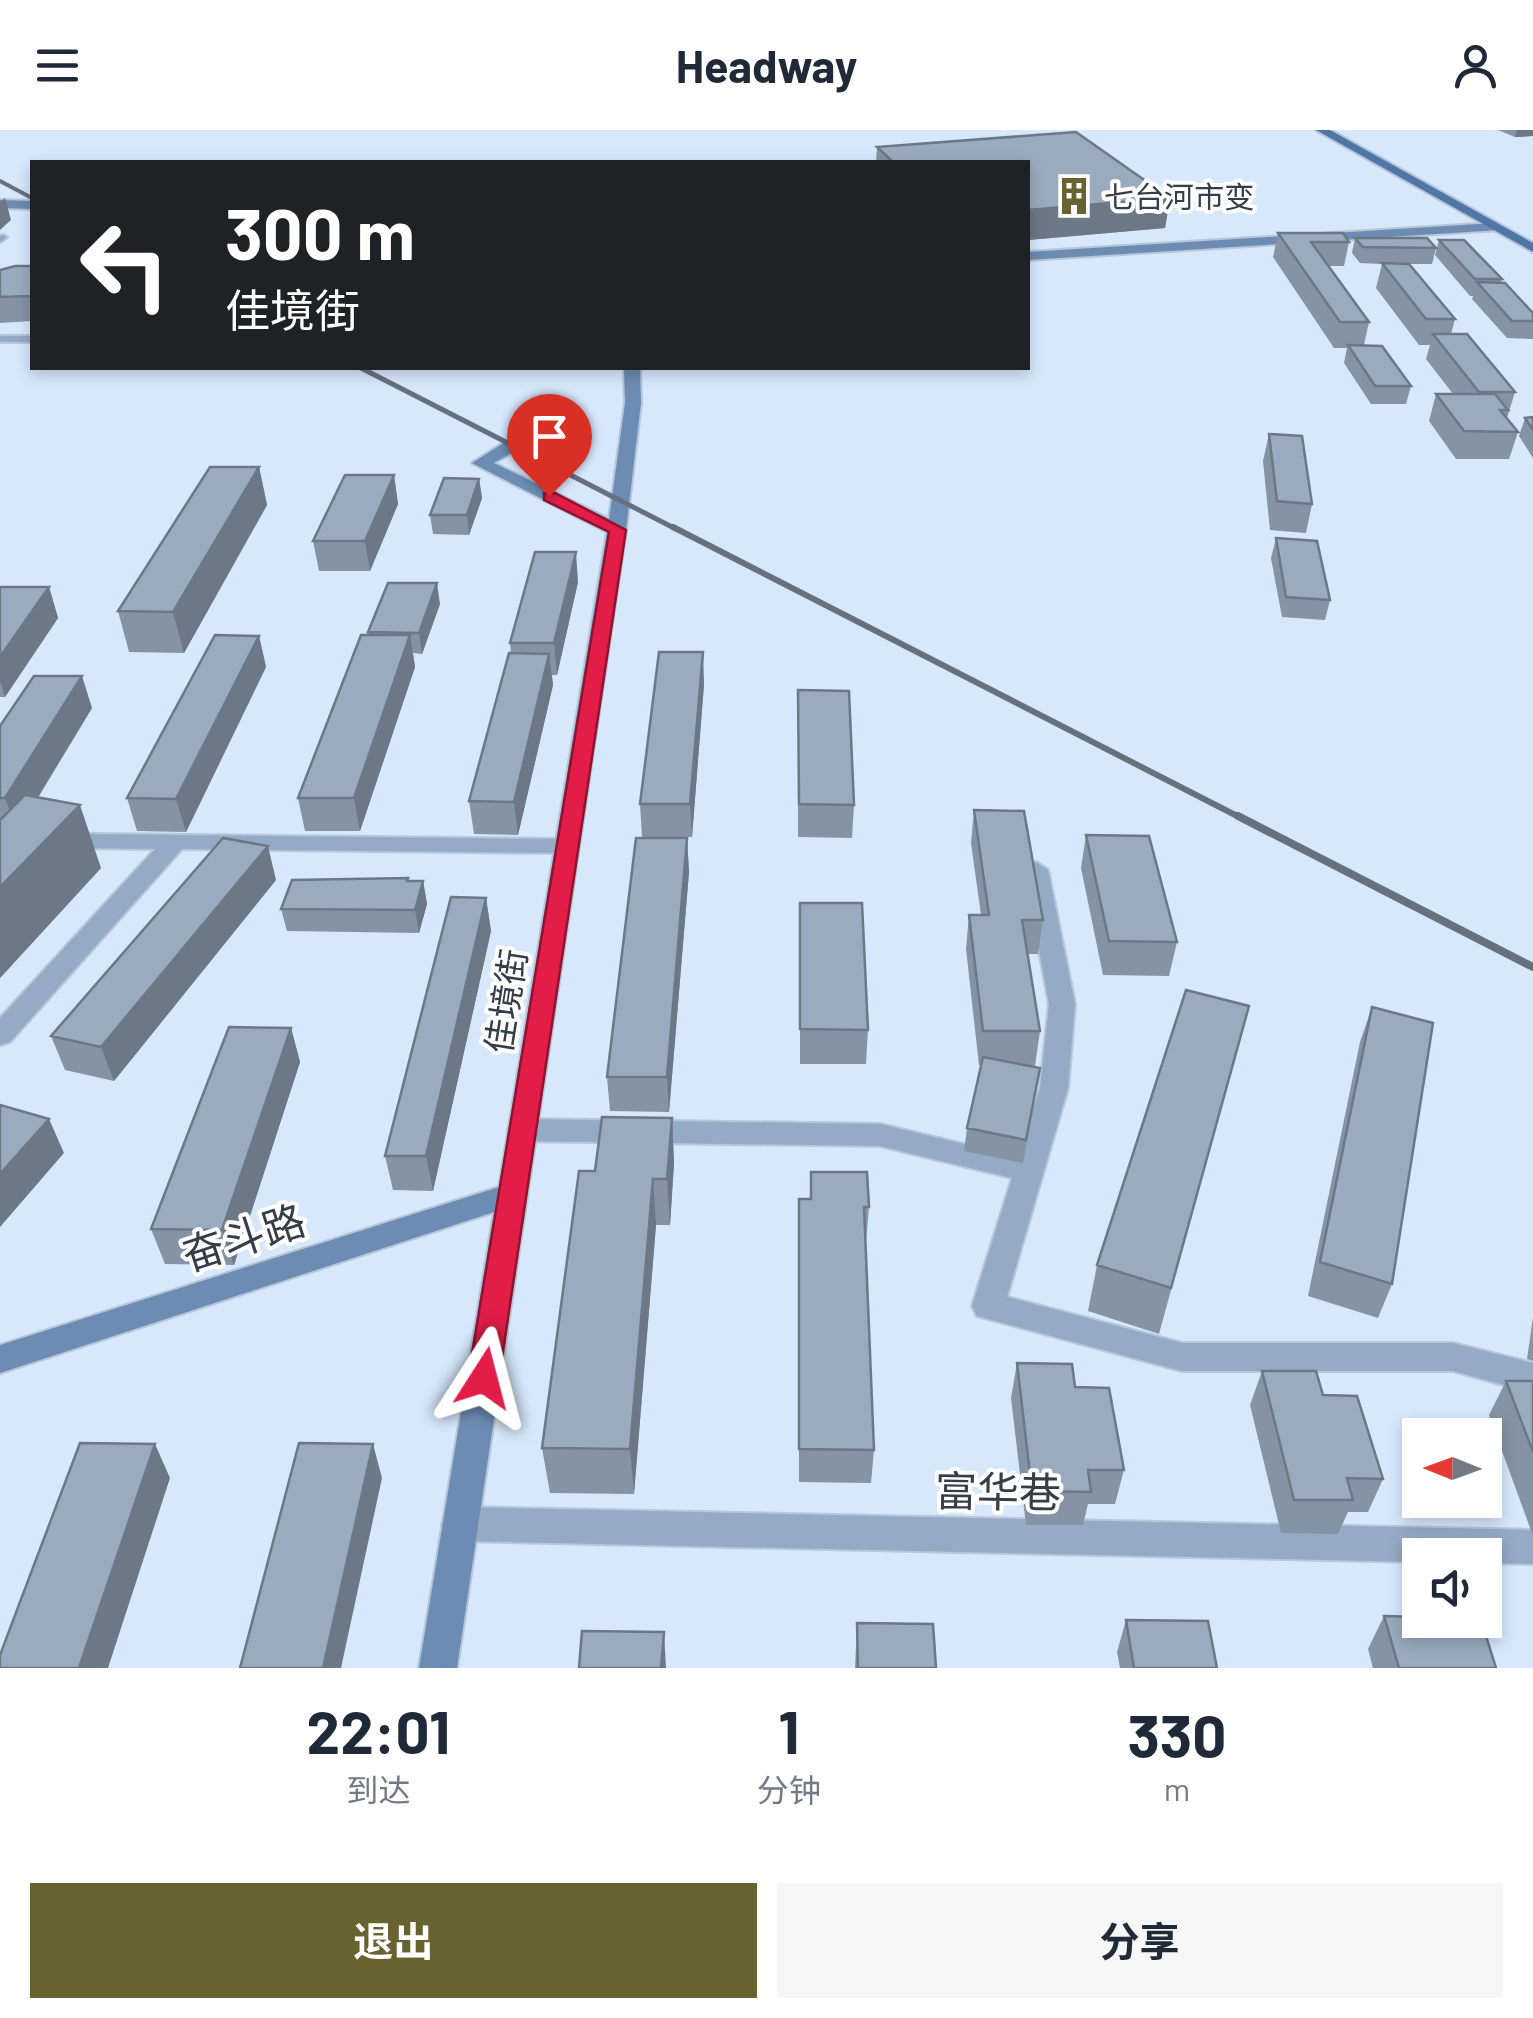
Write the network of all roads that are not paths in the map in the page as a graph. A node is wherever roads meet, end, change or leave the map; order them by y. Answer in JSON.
{"nodes":[{"id":1,"x":1322,"y":130,"type":"edge"},
{"id":2,"x":1340,"y":130,"type":"edge"},
{"id":3,"x":0,"y":204,"type":"edge"},
{"id":4,"x":30,"y":205,"type":"edge"},
{"id":5,"x":1494,"y":227,"type":"junction"},
{"id":6,"x":1533,"y":236,"type":"edge"},
{"id":7,"x":1533,"y":248,"type":"edge"},
{"id":8,"x":1030,"y":256,"type":"edge"},
{"id":9,"x":0,"y":339,"type":"edge"},
{"id":10,"x":30,"y":339,"type":"edge"},
{"id":11,"x":632,"y":370,"type":"edge"},
{"id":12,"x":511,"y":446,"type":"dead end"},
{"id":13,"x":617,"y":530,"type":"junction"},
{"id":14,"x":0,"y":840,"type":"edge"},
{"id":15,"x":175,"y":842,"type":"junction"},
{"id":16,"x":567,"y":846,"type":"junction"},
{"id":17,"x":1036,"y":870,"type":"edge"},
{"id":18,"x":0,"y":1035,"type":"edge"},
{"id":19,"x":523,"y":1130,"type":"junction"},
{"id":20,"x":1026,"y":1170,"type":"junction"},
{"id":21,"x":513,"y":1194,"type":"junction"},
{"id":22,"x":0,"y":1359,"type":"edge"},
{"id":23,"x":1533,"y":1378,"type":"edge"},
{"id":24,"x":460,"y":1524,"type":"junction"},
{"id":25,"x":1533,"y":1547,"type":"edge"},
{"id":26,"x":438,"y":1668,"type":"edge"}],
"edges":[{"from":1,"to":5,"type":"main road"},
{"from":2,"to":6,"type":"main road"},
{"from":3,"to":4,"type":"street"},
{"from":5,"to":7,"type":"main road"},
{"from":5,"to":8,"type":"street"},
{"from":9,"to":10,"type":"lane"},
{"from":11,"to":13,"type":"street","name":"佳境街"},
{"from":12,"to":13,"type":"street"},
{"from":13,"to":16,"type":"street","name":"佳境街"},
{"from":14,"to":15,"type":"street"},
{"from":15,"to":16,"type":"street"},
{"from":15,"to":18,"type":"street"},
{"from":16,"to":19,"type":"street","name":"佳境街"},
{"from":17,"to":20,"type":"street"},
{"from":19,"to":20,"type":"street"},
{"from":19,"to":21,"type":"street","name":"佳境街"},
{"from":20,"to":23,"type":"street"},
{"from":21,"to":22,"type":"street","name":"奋斗路"},
{"from":21,"to":24,"type":"street","name":"佳境街"},
{"from":24,"to":25,"type":"street","name":"富华巷"},
{"from":24,"to":26,"type":"street","name":"佳境街"}]}
